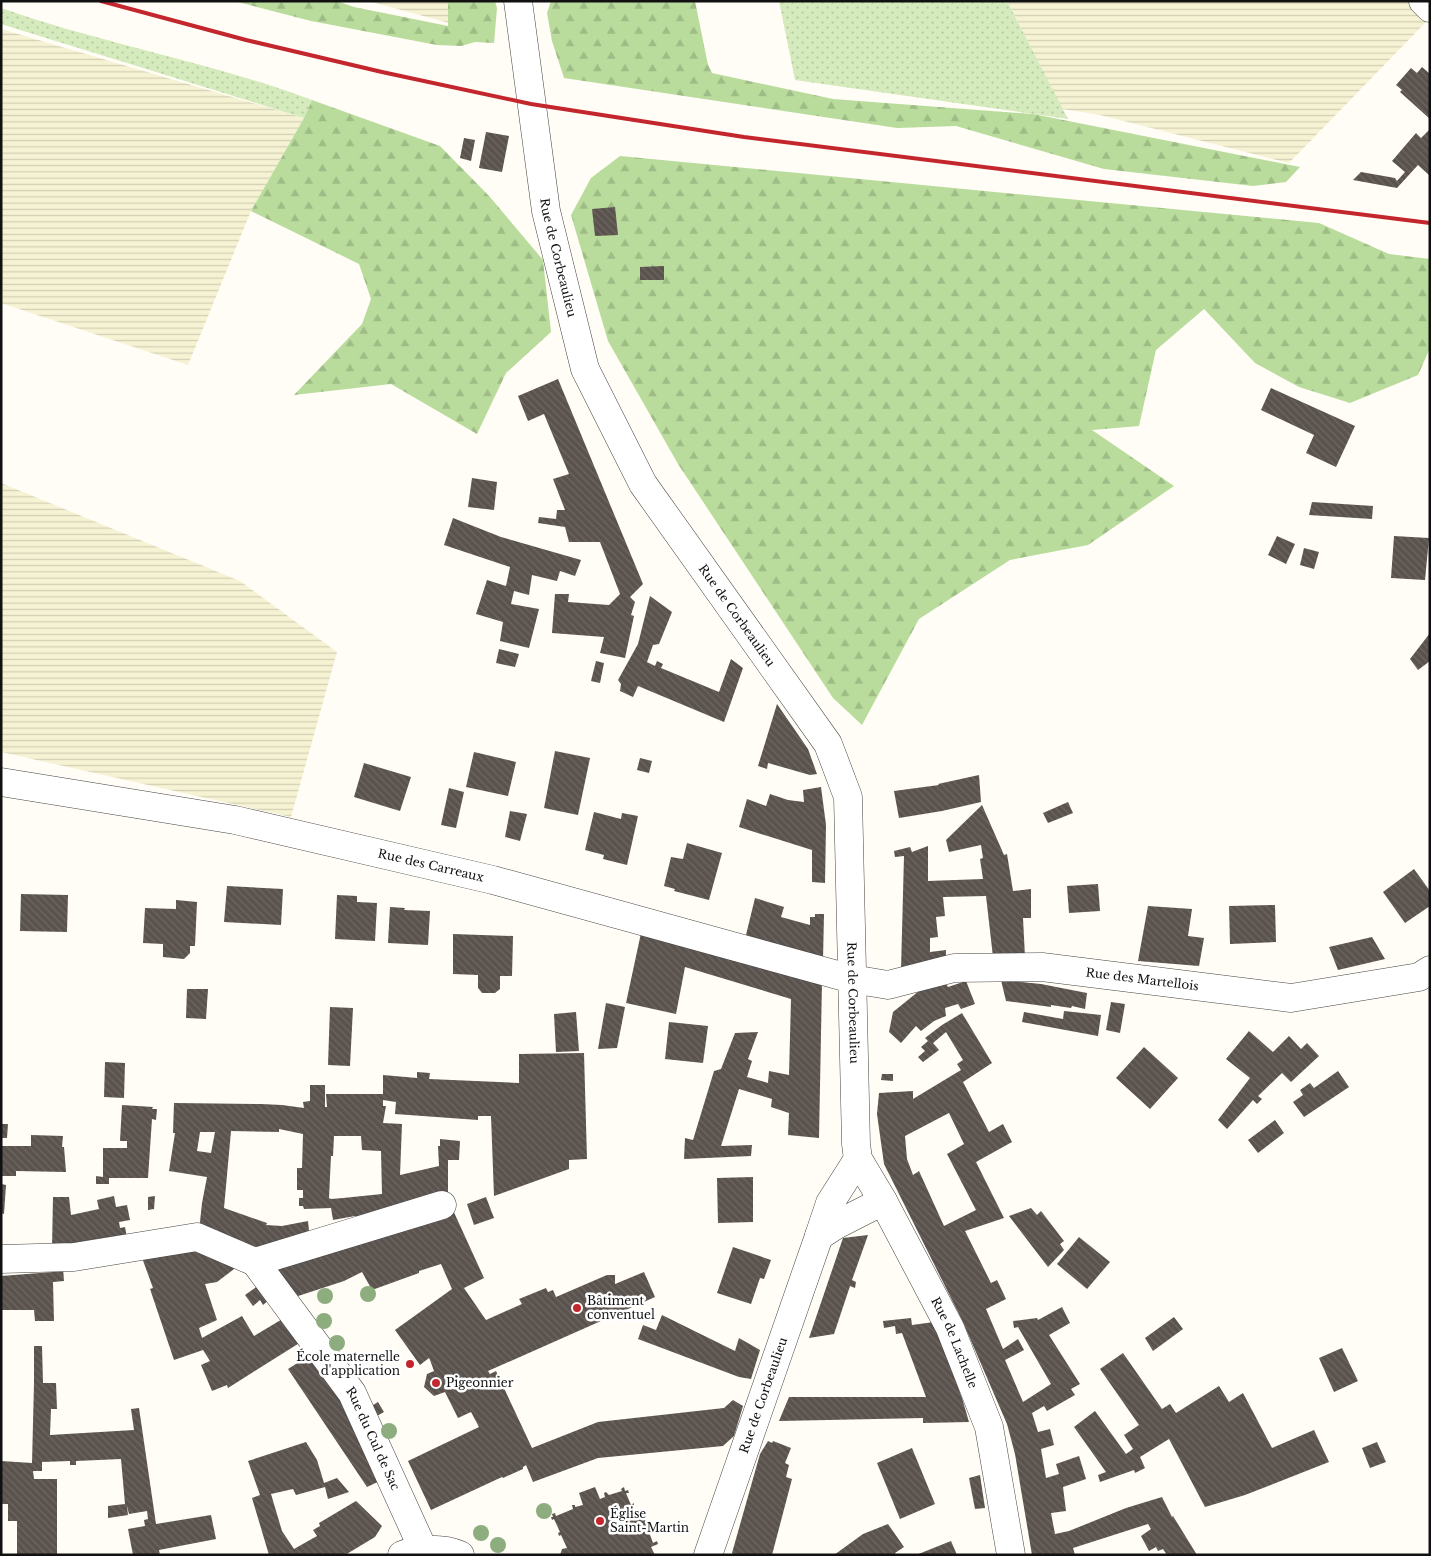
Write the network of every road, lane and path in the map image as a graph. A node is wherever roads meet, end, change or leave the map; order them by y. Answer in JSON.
{"nodes":[{"id":1,"x":518,"y":1,"type":"edge"},
{"id":2,"x":1423,"y":1,"type":"edge"},
{"id":3,"x":1430,"y":8,"type":"edge"},
{"id":4,"x":1,"y":782,"type":"edge"},
{"id":5,"x":1430,"y":970,"type":"edge"},
{"id":6,"x":852,"y":979,"type":"junction"},
{"id":7,"x":857,"y":1152,"type":"junction"},
{"id":8,"x":882,"y":1201,"type":"junction"},
{"id":9,"x":442,"y":1205,"type":"dead end"},
{"id":10,"x":819,"y":1236,"type":"junction"},
{"id":11,"x":1,"y":1259,"type":"edge"},
{"id":12,"x":255,"y":1262,"type":"junction"},
{"id":13,"x":412,"y":1552,"type":"edge"},
{"id":14,"x":460,"y":1555,"type":"edge"},
{"id":15,"x":708,"y":1555,"type":"edge"},
{"id":16,"x":1011,"y":1555,"type":"edge"}],
"edges":[{"from":1,"to":6,"type":"street","name":"Rue de Corbeaulieu"},
{"from":2,"to":3,"type":"street"},
{"from":4,"to":6,"type":"street","name":"Rue des Carreaux"},
{"from":5,"to":6,"type":"street","name":"Rue des Martellois"},
{"from":6,"to":7,"type":"street","name":"Rue de Corbeaulieu"},
{"from":7,"to":8,"type":"street","name":"Rue de Lachelle"},
{"from":7,"to":10,"type":"street","name":"Rue de Corbeaulieu"},
{"from":8,"to":10,"type":"street"},
{"from":8,"to":16,"type":"street","name":"Rue de Lachelle"},
{"from":9,"to":12,"type":"street"},
{"from":10,"to":15,"type":"street","name":"Rue de Corbeaulieu"},
{"from":11,"to":12,"type":"street"},
{"from":12,"to":13,"type":"street","name":"Rue du Cul de Sac"},
{"from":13,"to":14,"type":"street"}]}
